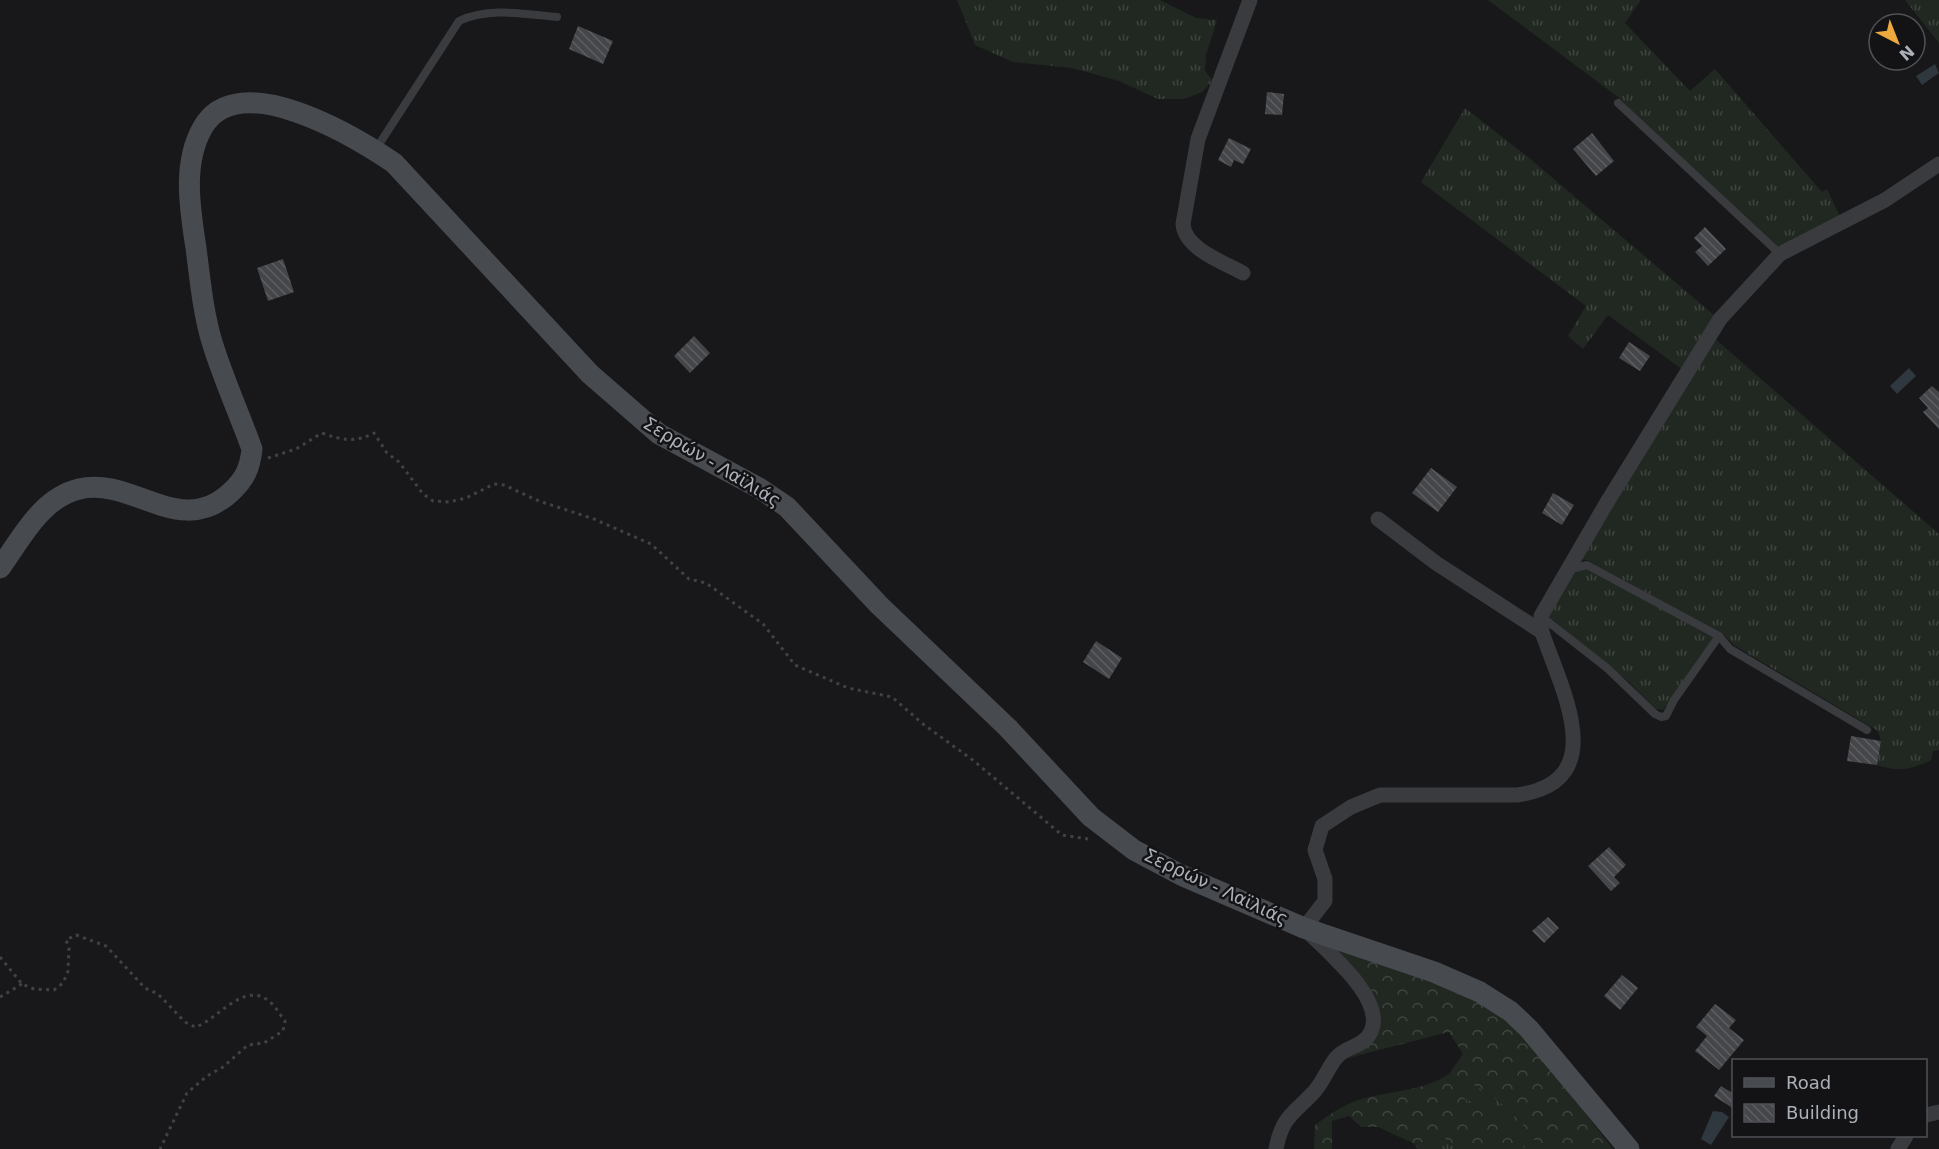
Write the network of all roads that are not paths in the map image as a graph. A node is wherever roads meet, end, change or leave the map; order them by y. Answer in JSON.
{"nodes":[{"id":1,"x":1250,"y":0,"type":"edge"},
{"id":2,"x":557,"y":17,"type":"dead end"},
{"id":3,"x":1618,"y":104,"type":"dead end"},
{"id":4,"x":376,"y":151,"type":"junction"},
{"id":5,"x":1939,"y":164,"type":"edge"},
{"id":6,"x":1780,"y":254,"type":"junction"},
{"id":7,"x":1243,"y":273,"type":"dead end"},
{"id":8,"x":1378,"y":519,"type":"dead end"},
{"id":9,"x":0,"y":568,"type":"edge"},
{"id":10,"x":1570,"y":569,"type":"junction"},
{"id":11,"x":1541,"y":624,"type":"junction"},
{"id":12,"x":1719,"y":636,"type":"junction"},
{"id":13,"x":1867,"y":730,"type":"dead end"},
{"id":14,"x":1304,"y":928,"type":"junction"},
{"id":15,"x":1276,"y":1149,"type":"edge"},
{"id":16,"x":1629,"y":1149,"type":"edge"}],
"edges":[{"from":1,"to":7,"type":"street"},
{"from":2,"to":4,"type":"lane"},
{"from":3,"to":6,"type":"lane"},
{"from":4,"to":9,"type":"main road","name":"Σερρών - Λαϊλιάς"},
{"from":4,"to":14,"type":"main road","name":"Σερρών - Λαϊλιάς"},
{"from":5,"to":6,"type":"street"},
{"from":6,"to":10,"type":"street"},
{"from":8,"to":11,"type":"street"},
{"from":10,"to":11,"type":"street"},
{"from":10,"to":12,"type":"lane"},
{"from":11,"to":12,"type":"lane"},
{"from":11,"to":14,"type":"street"},
{"from":12,"to":13,"type":"lane"},
{"from":14,"to":15,"type":"street"},
{"from":14,"to":16,"type":"main road","name":"Σερρών - Λαϊλιάς"}]}
